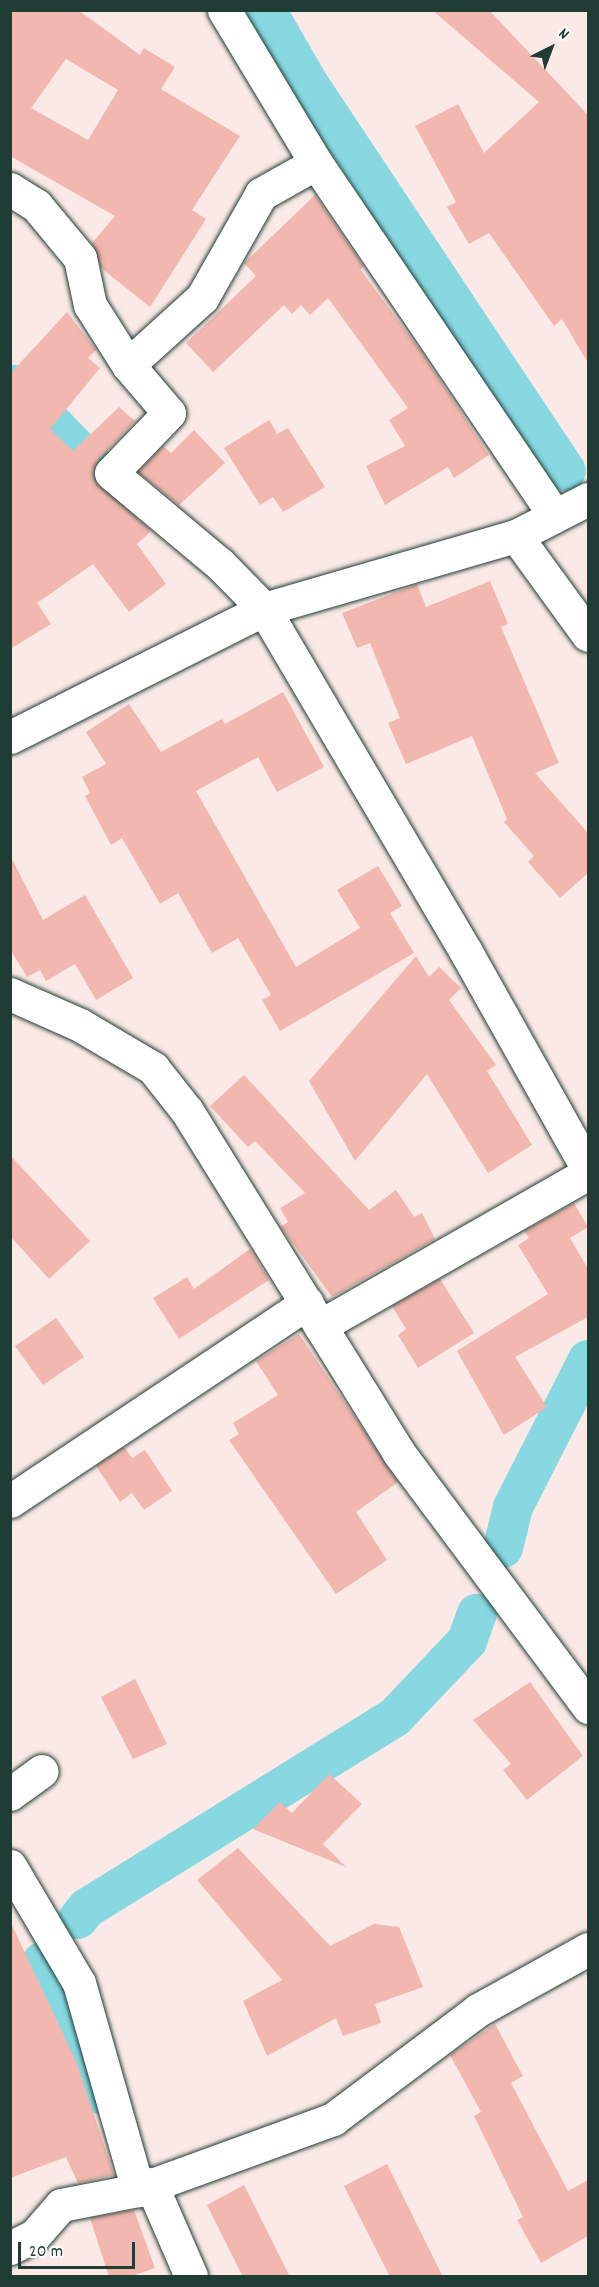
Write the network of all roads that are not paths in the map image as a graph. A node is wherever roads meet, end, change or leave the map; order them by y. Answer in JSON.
{"nodes":[{"id":1,"x":224,"y":10,"type":"edge"},
{"id":2,"x":316,"y":163,"type":"junction"},
{"id":3,"x":10,"y":189,"type":"edge"},
{"id":4,"x":128,"y":365,"type":"junction"},
{"id":5,"x":588,"y":499,"type":"edge"},
{"id":6,"x":555,"y":516,"type":"junction"},
{"id":7,"x":516,"y":536,"type":"junction"},
{"id":8,"x":264,"y":609,"type":"junction"},
{"id":9,"x":588,"y":635,"type":"edge"},
{"id":10,"x":10,"y":736,"type":"edge"},
{"id":11,"x":10,"y":994,"type":"edge"},
{"id":12,"x":588,"y":1171,"type":"edge"},
{"id":13,"x":314,"y":1315,"type":"junction"},
{"id":14,"x":10,"y":1501,"type":"edge"},
{"id":15,"x":588,"y":1707,"type":"edge"},
{"id":16,"x":42,"y":1771,"type":"dead end"},
{"id":17,"x":10,"y":1794,"type":"edge"},
{"id":18,"x":10,"y":1866,"type":"edge"},
{"id":19,"x":588,"y":1949,"type":"edge"},
{"id":20,"x":145,"y":2187,"type":"junction"},
{"id":21,"x":10,"y":2248,"type":"edge"},
{"id":22,"x":191,"y":2277,"type":"edge"}],
"edges":[{"from":1,"to":2,"type":"street"},
{"from":2,"to":4,"type":"street"},
{"from":2,"to":6,"type":"street"},
{"from":3,"to":4,"type":"street"},
{"from":4,"to":8,"type":"street"},
{"from":5,"to":6,"type":"street"},
{"from":6,"to":7,"type":"street"},
{"from":7,"to":8,"type":"street"},
{"from":7,"to":9,"type":"street"},
{"from":8,"to":10,"type":"street"},
{"from":8,"to":12,"type":"street"},
{"from":11,"to":13,"type":"street"},
{"from":12,"to":13,"type":"street"},
{"from":13,"to":14,"type":"street"},
{"from":13,"to":15,"type":"street"},
{"from":16,"to":17,"type":"street"},
{"from":18,"to":20,"type":"street"},
{"from":19,"to":20,"type":"street"},
{"from":20,"to":21,"type":"street"},
{"from":20,"to":22,"type":"street"}]}
